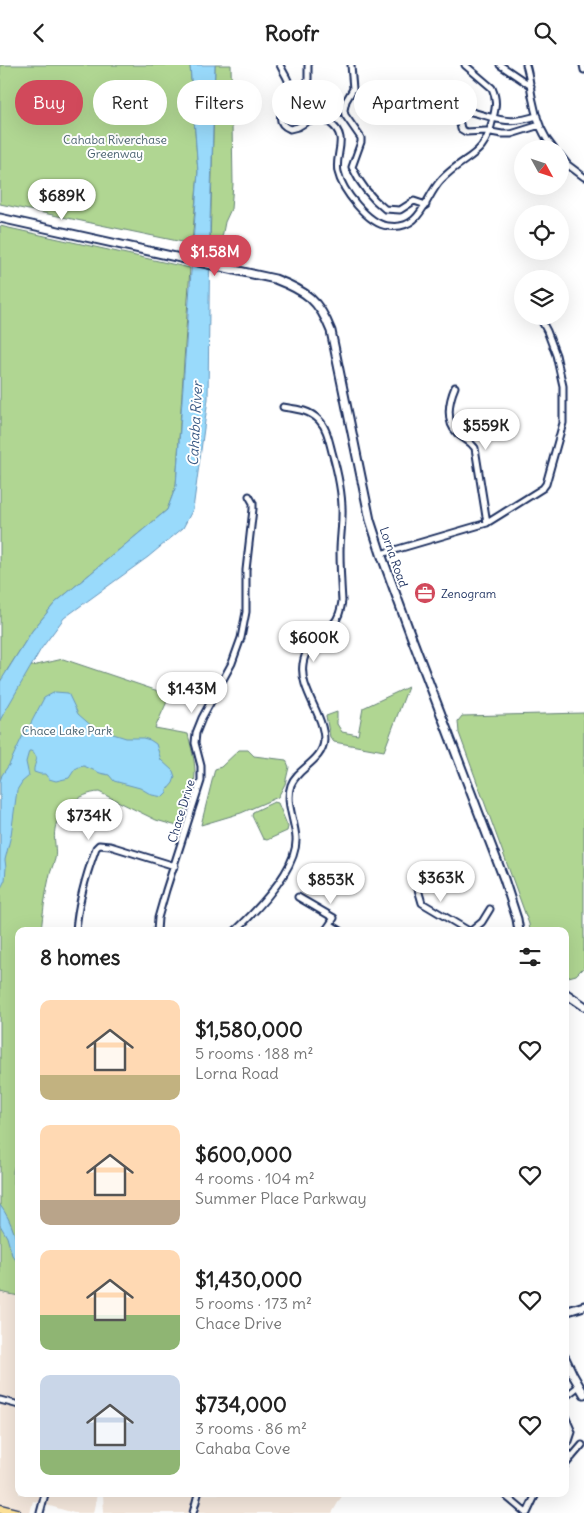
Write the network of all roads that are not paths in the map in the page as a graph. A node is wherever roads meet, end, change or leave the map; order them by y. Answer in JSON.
{"nodes":[{"id":1,"x":280,"y":65,"type":"edge"},
{"id":2,"x":308,"y":65,"type":"edge"},
{"id":3,"x":351,"y":65,"type":"edge"},
{"id":4,"x":465,"y":65,"type":"edge"},
{"id":5,"x":500,"y":65,"type":"edge"},
{"id":6,"x":526,"y":65,"type":"edge"},
{"id":7,"x":583,"y":65,"type":"edge"},
{"id":8,"x":584,"y":70,"type":"edge"},
{"id":9,"x":288,"y":80,"type":"edge"},
{"id":10,"x":308,"y":80,"type":"edge"},
{"id":11,"x":531,"y":86,"type":"junction"},
{"id":12,"x":477,"y":113,"type":"edge"},
{"id":13,"x":537,"y":116,"type":"junction"},
{"id":14,"x":493,"y":118,"type":"junction"},
{"id":15,"x":284,"y":125,"type":"edge"},
{"id":16,"x":301,"y":125,"type":"edge"},
{"id":17,"x":331,"y":125,"type":"edge"},
{"id":18,"x":460,"y":125,"type":"edge"},
{"id":19,"x":540,"y":125,"type":"junction"},
{"id":20,"x":490,"y":132,"type":"junction"},
{"id":21,"x":549,"y":140,"type":"edge"},
{"id":22,"x":569,"y":166,"type":"edge"},
{"id":23,"x":584,"y":177,"type":"edge"},
{"id":24,"x":426,"y":205,"type":"junction"},
{"id":25,"x":0,"y":219,"type":"edge"},
{"id":26,"x":544,"y":325,"type":"edge"},
{"id":27,"x":455,"y":387,"type":"dead end"},
{"id":28,"x":284,"y":407,"type":"dead end"},
{"id":29,"x":249,"y":496,"type":"dead end"},
{"id":30,"x":487,"y":523,"type":"junction"},
{"id":31,"x":381,"y":554,"type":"junction"},
{"id":32,"x":95,"y":839,"type":"dead end"},
{"id":33,"x":99,"y":845,"type":"junction"},
{"id":34,"x":175,"y":866,"type":"junction"},
{"id":35,"x":421,"y":868,"type":"dead end"},
{"id":36,"x":298,"y":897,"type":"dead end"},
{"id":37,"x":490,"y":909,"type":"dead end"},
{"id":38,"x":330,"y":924,"type":"junction"},
{"id":39,"x":76,"y":927,"type":"edge"},
{"id":40,"x":157,"y":927,"type":"edge"},
{"id":41,"x":240,"y":927,"type":"edge"},
{"id":42,"x":328,"y":927,"type":"edge"},
{"id":43,"x":335,"y":927,"type":"edge"},
{"id":44,"x":463,"y":927,"type":"edge"},
{"id":45,"x":475,"y":927,"type":"edge"},
{"id":46,"x":518,"y":927,"type":"edge"},
{"id":47,"x":569,"y":996,"type":"edge"},
{"id":48,"x":584,"y":1005,"type":"edge"},
{"id":49,"x":584,"y":1306,"type":"edge"},
{"id":50,"x":569,"y":1311,"type":"edge"},
{"id":51,"x":569,"y":1366,"type":"edge"},
{"id":52,"x":579,"y":1386,"type":"junction"},
{"id":53,"x":569,"y":1394,"type":"edge"},
{"id":54,"x":584,"y":1394,"type":"edge"},
{"id":55,"x":0,"y":1400,"type":"edge"},
{"id":56,"x":15,"y":1404,"type":"edge"},
{"id":57,"x":569,"y":1425,"type":"edge"},
{"id":58,"x":569,"y":1441,"type":"edge"},
{"id":59,"x":582,"y":1445,"type":"dead end"},
{"id":60,"x":569,"y":1454,"type":"edge"},
{"id":61,"x":572,"y":1457,"type":"junction"},
{"id":62,"x":569,"y":1460,"type":"edge"},
{"id":63,"x":44,"y":1497,"type":"edge"},
{"id":64,"x":197,"y":1497,"type":"edge"},
{"id":65,"x":507,"y":1497,"type":"edge"},
{"id":66,"x":534,"y":1497,"type":"edge"},
{"id":67,"x":0,"y":1509,"type":"edge"},
{"id":68,"x":16,"y":1513,"type":"edge"},
{"id":69,"x":40,"y":1513,"type":"edge"},
{"id":70,"x":193,"y":1513,"type":"edge"},
{"id":71,"x":526,"y":1513,"type":"edge"}],
"edges":[{"from":1,"to":9,"type":"street"},
{"from":2,"to":10,"type":"street"},
{"from":3,"to":24,"type":"street"},
{"from":4,"to":14,"type":"street"},
{"from":5,"to":11,"type":"street"},
{"from":6,"to":11,"type":"street"},
{"from":7,"to":8,"type":"street"},
{"from":11,"to":13,"type":"street"},
{"from":12,"to":14,"type":"street"},
{"from":13,"to":14,"type":"street"},
{"from":13,"to":19,"type":"street"},
{"from":14,"to":20,"type":"street"},
{"from":15,"to":16,"type":"street"},
{"from":17,"to":24,"type":"street"},
{"from":18,"to":20,"type":"street"},
{"from":19,"to":20,"type":"street"},
{"from":19,"to":21,"type":"street"},
{"from":20,"to":24,"type":"street"},
{"from":22,"to":23,"type":"street"},
{"from":25,"to":31,"type":"street","name":"Lorna Road"},
{"from":26,"to":30,"type":"street"},
{"from":27,"to":30,"type":"street"},
{"from":28,"to":41,"type":"street"},
{"from":29,"to":34,"type":"street","name":"Chace Drive"},
{"from":30,"to":31,"type":"street"},
{"from":31,"to":46,"type":"street","name":"Lorna Road"},
{"from":32,"to":33,"type":"street"},
{"from":33,"to":34,"type":"street"},
{"from":33,"to":39,"type":"street"},
{"from":34,"to":40,"type":"street","name":"Chace Drive"},
{"from":35,"to":44,"type":"street"},
{"from":36,"to":38,"type":"street"},
{"from":37,"to":45,"type":"street"},
{"from":38,"to":42,"type":"street"},
{"from":38,"to":43,"type":"street"},
{"from":47,"to":48,"type":"street"},
{"from":49,"to":50,"type":"street"},
{"from":51,"to":52,"type":"street"},
{"from":52,"to":53,"type":"street"},
{"from":52,"to":54,"type":"street"},
{"from":55,"to":56,"type":"street"},
{"from":57,"to":58,"type":"street"},
{"from":59,"to":61,"type":"street"},
{"from":60,"to":61,"type":"street"},
{"from":61,"to":62,"type":"street"},
{"from":63,"to":69,"type":"street"},
{"from":64,"to":70,"type":"street"},
{"from":65,"to":71,"type":"street"},
{"from":66,"to":71,"type":"street"},
{"from":67,"to":68,"type":"main road"}]}
